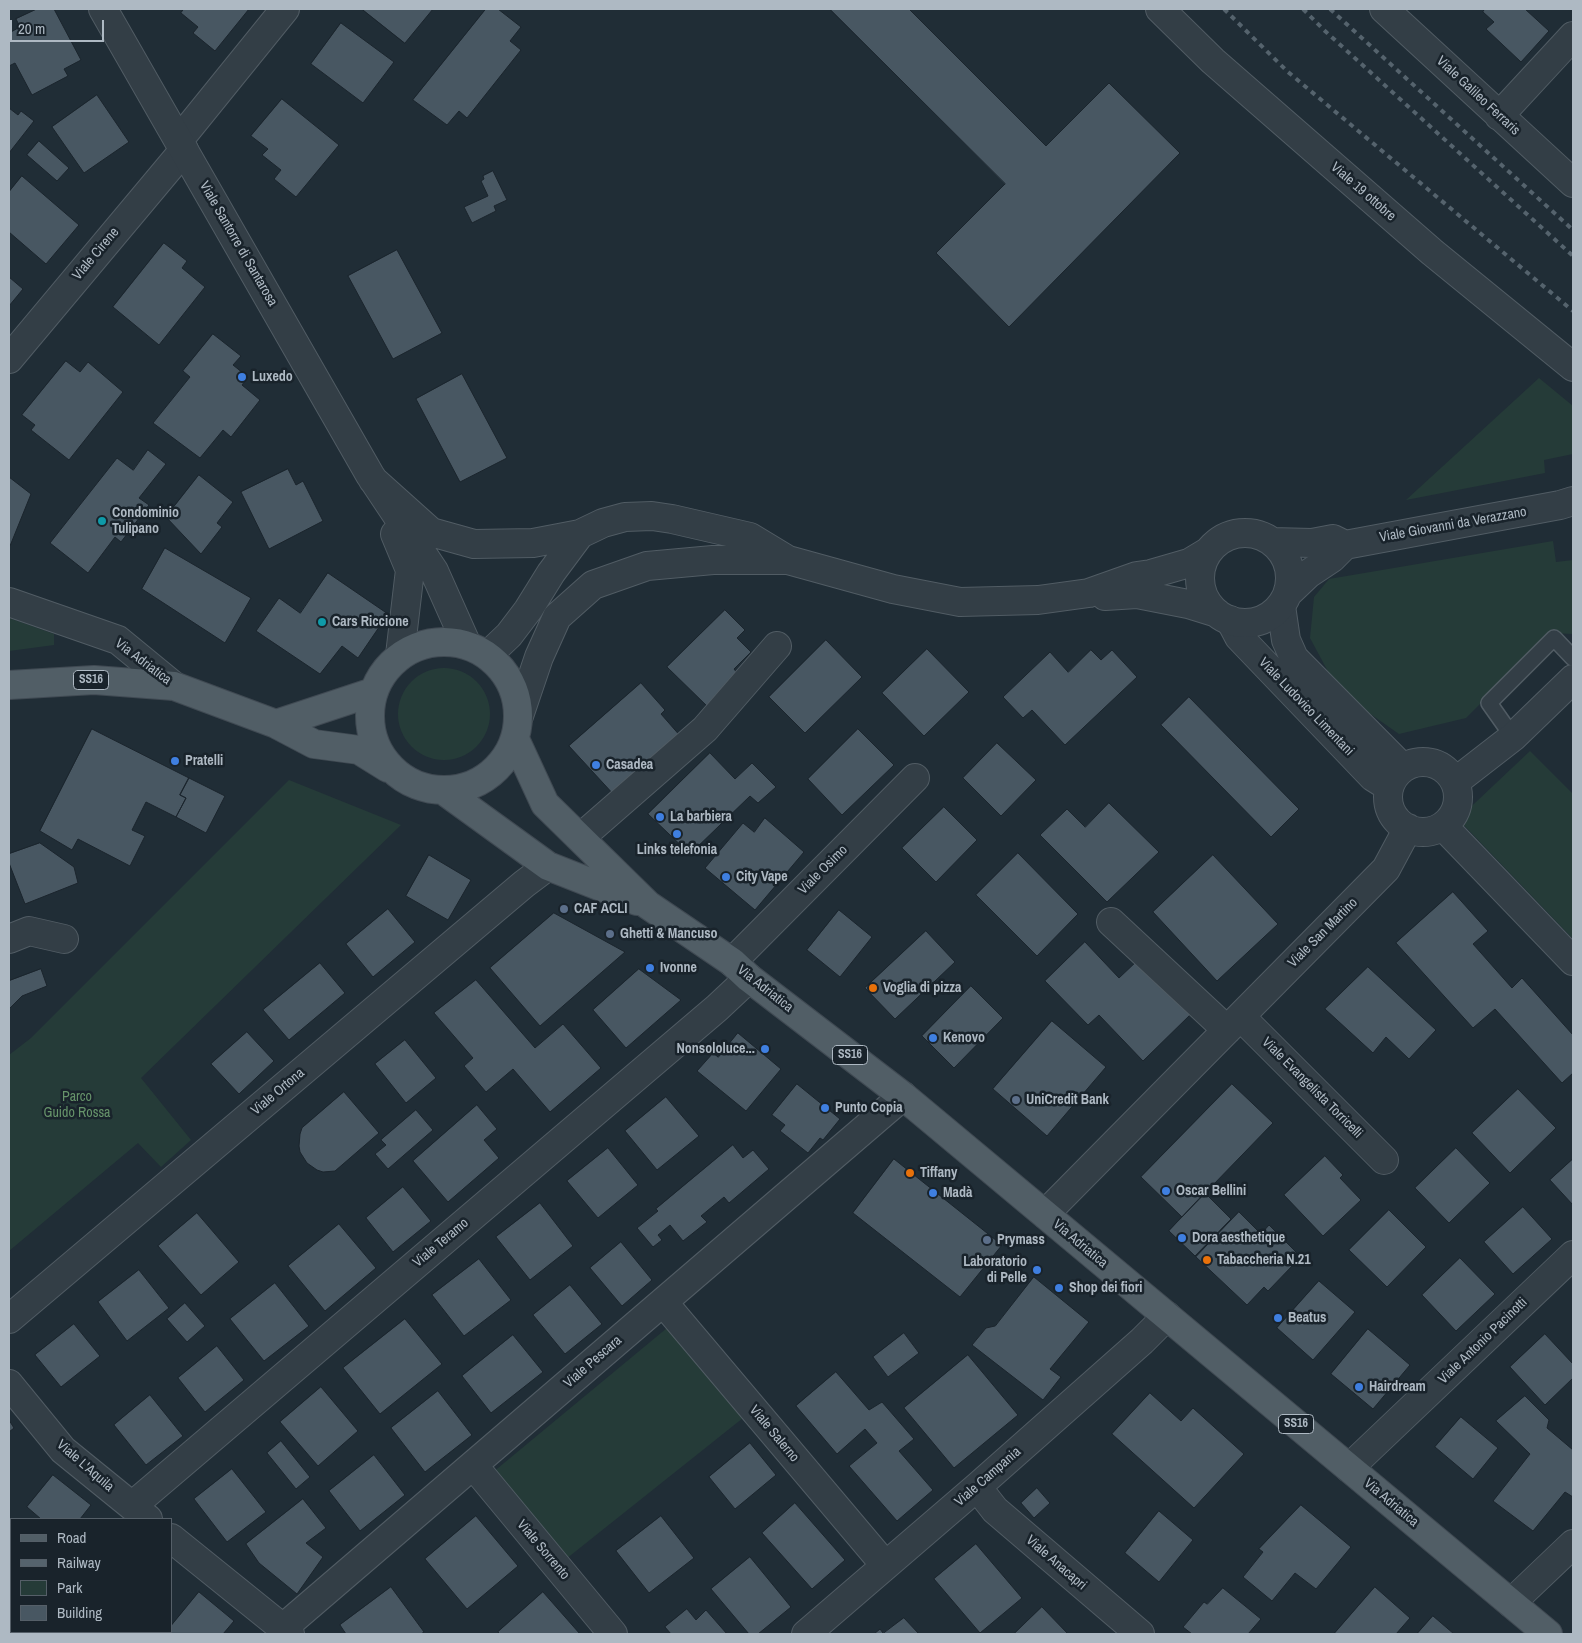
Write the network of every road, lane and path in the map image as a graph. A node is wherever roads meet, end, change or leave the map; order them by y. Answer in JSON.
{"nodes":[{"id":1,"x":104,"y":9,"type":"edge"},
{"id":2,"x":285,"y":9,"type":"edge"},
{"id":3,"x":1160,"y":9,"type":"edge"},
{"id":4,"x":1384,"y":9,"type":"edge"},
{"id":5,"x":1573,"y":36,"type":"edge"},
{"id":6,"x":1499,"y":116,"type":"junction"},
{"id":7,"x":182,"y":145,"type":"junction"},
{"id":8,"x":1573,"y":183,"type":"edge"},
{"id":9,"x":9,"y":359,"type":"edge"},
{"id":10,"x":1573,"y":367,"type":"edge"},
{"id":11,"x":373,"y":480,"type":"junction"},
{"id":12,"x":1569,"y":504,"type":"edge"},
{"id":13,"x":580,"y":534,"type":"junction"},
{"id":14,"x":1272,"y":542,"type":"junction"},
{"id":15,"x":1345,"y":545,"type":"junction"},
{"id":16,"x":1209,"y":551,"type":"junction"},
{"id":17,"x":788,"y":560,"type":"junction"},
{"id":18,"x":1088,"y":593,"type":"junction"},
{"id":19,"x":1284,"y":599,"type":"junction"},
{"id":20,"x":13,"y":604,"type":"edge"},
{"id":21,"x":1224,"y":617,"type":"junction"},
{"id":22,"x":777,"y":646,"type":"dead end"},
{"id":23,"x":478,"y":650,"type":"junction"},
{"id":24,"x":400,"y":655,"type":"junction"},
{"id":25,"x":1573,"y":658,"type":"edge"},
{"id":26,"x":1573,"y":679,"type":"edge"},
{"id":27,"x":9,"y":685,"type":"edge"},
{"id":28,"x":174,"y":686,"type":"junction"},
{"id":29,"x":373,"y":692,"type":"junction"},
{"id":30,"x":276,"y":724,"type":"junction"},
{"id":31,"x":517,"y":727,"type":"junction"},
{"id":32,"x":1513,"y":737,"type":"junction"},
{"id":33,"x":399,"y":776,"type":"junction"},
{"id":34,"x":1396,"y":777,"type":"junction"},
{"id":35,"x":915,"y":778,"type":"dead end"},
{"id":36,"x":1456,"y":782,"type":"junction"},
{"id":37,"x":443,"y":790,"type":"junction"},
{"id":38,"x":1443,"y":826,"type":"junction"},
{"id":39,"x":1408,"y":828,"type":"junction"},
{"id":40,"x":580,"y":838,"type":"junction"},
{"id":41,"x":548,"y":866,"type":"junction"},
{"id":42,"x":648,"y":905,"type":"junction"},
{"id":43,"x":1111,"y":922,"type":"dead end"},
{"id":44,"x":64,"y":938,"type":"dead end"},
{"id":45,"x":9,"y":939,"type":"edge"},
{"id":46,"x":1573,"y":961,"type":"edge"},
{"id":47,"x":740,"y":970,"type":"junction"},
{"id":48,"x":1234,"y":1023,"type":"junction"},
{"id":49,"x":903,"y":1096,"type":"junction"},
{"id":50,"x":1384,"y":1160,"type":"dead end"},
{"id":51,"x":1044,"y":1214,"type":"junction"},
{"id":52,"x":1573,"y":1256,"type":"edge"},
{"id":53,"x":663,"y":1302,"type":"junction"},
{"id":54,"x":1167,"y":1316,"type":"junction"},
{"id":55,"x":9,"y":1319,"type":"edge"},
{"id":56,"x":9,"y":1384,"type":"edge"},
{"id":57,"x":473,"y":1465,"type":"junction"},
{"id":58,"x":1349,"y":1468,"type":"junction"},
{"id":59,"x":977,"y":1487,"type":"junction"},
{"id":60,"x":140,"y":1513,"type":"edge"},
{"id":61,"x":172,"y":1539,"type":"edge"},
{"id":62,"x":1573,"y":1544,"type":"edge"},
{"id":63,"x":885,"y":1565,"type":"junction"},
{"id":64,"x":1511,"y":1603,"type":"junction"},
{"id":65,"x":286,"y":1631,"type":"edge"},
{"id":66,"x":613,"y":1634,"type":"edge"},
{"id":67,"x":806,"y":1634,"type":"edge"},
{"id":68,"x":1140,"y":1634,"type":"edge"},
{"id":69,"x":1548,"y":1634,"type":"edge"}],
"edges":[{"from":1,"to":7,"type":"street","name":"Viale Santorre di Santarosa"},
{"from":2,"to":7,"type":"street","name":"Viale Cirene"},
{"from":3,"to":10,"type":"street","name":"Viale 19 ottobre"},
{"from":4,"to":6,"type":"street","name":"Viale Galileo Ferraris"},
{"from":5,"to":6,"type":"street"},
{"from":6,"to":8,"type":"street","name":"Viale Galileo Ferraris"},
{"from":7,"to":9,"type":"street","name":"Viale Cirene"},
{"from":7,"to":11,"type":"street","name":"Viale Santorre di Santarosa"},
{"from":11,"to":13,"type":"street"},
{"from":11,"to":23,"type":"street","name":"Viale Santorre di Santarosa"},
{"from":11,"to":24,"type":"street","name":"Viale Santorre di Santarosa"},
{"from":12,"to":15,"type":"street","name":"Viale Giovanni da Verazzano"},
{"from":13,"to":17,"type":"street"},
{"from":13,"to":23,"type":"street"},
{"from":14,"to":15,"type":"street","name":"Viale Giovanni da Verazzano"},
{"from":14,"to":16,"type":"street"},
{"from":14,"to":19,"type":"street"},
{"from":15,"to":19,"type":"street"},
{"from":16,"to":18,"type":"street"},
{"from":16,"to":21,"type":"street"},
{"from":17,"to":18,"type":"street"},
{"from":17,"to":31,"type":"street"},
{"from":18,"to":21,"type":"street"},
{"from":19,"to":21,"type":"street"},
{"from":19,"to":34,"type":"street","name":"Viale Ludovico Limentani"},
{"from":20,"to":28,"type":"street","name":"Via Adriatica"},
{"from":21,"to":34,"type":"street","name":"Viale Ludovico Limentani"},
{"from":22,"to":40,"type":"street"},
{"from":23,"to":24,"type":"main road"},
{"from":23,"to":31,"type":"main road"},
{"from":24,"to":29,"type":"main road"},
{"from":25,"to":32,"type":"lane"},
{"from":26,"to":32,"type":"street"},
{"from":27,"to":28,"type":"main road","number":"SS16"},
{"from":28,"to":30,"type":"main road","name":"Via Adriatica","number":"SS16"},
{"from":29,"to":30,"type":"main road"},
{"from":29,"to":33,"type":"main road"},
{"from":30,"to":33,"type":"main road","name":"Via Adriatica","number":"SS16"},
{"from":31,"to":37,"type":"main road"},
{"from":31,"to":40,"type":"main road","name":"Via Adriatica","number":"SS16"},
{"from":32,"to":36,"type":"street"},
{"from":33,"to":37,"type":"main road"},
{"from":34,"to":36,"type":"street"},
{"from":34,"to":39,"type":"street"},
{"from":35,"to":47,"type":"street","name":"Viale Osimo"},
{"from":36,"to":38,"type":"street"},
{"from":37,"to":41,"type":"main road","name":"Via Adriatica","number":"SS16"},
{"from":38,"to":39,"type":"street"},
{"from":38,"to":46,"type":"street"},
{"from":39,"to":48,"type":"street","name":"Viale San Martino"},
{"from":40,"to":42,"type":"main road","name":"Via Adriatica","number":"SS16"},
{"from":41,"to":42,"type":"main road","name":"Via Adriatica","number":"SS16"},
{"from":41,"to":55,"type":"street","name":"Viale Ortona"},
{"from":42,"to":47,"type":"main road","name":"Via Adriatica","number":"SS16"},
{"from":43,"to":48,"type":"street"},
{"from":44,"to":45,"type":"street"},
{"from":47,"to":49,"type":"main road","name":"Via Adriatica","number":"SS16"},
{"from":47,"to":60,"type":"street","name":"Viale Teramo"},
{"from":48,"to":50,"type":"street","name":"Viale Evangelista Torricelli"},
{"from":48,"to":51,"type":"street","name":"Viale San Martino"},
{"from":49,"to":51,"type":"main road","name":"Via Adriatica","number":"SS16"},
{"from":49,"to":53,"type":"street","name":"Viale Pescara"},
{"from":51,"to":54,"type":"main road","name":"Via Adriatica","number":"SS16"},
{"from":52,"to":58,"type":"street","name":"Viale Antonio Pacinotti"},
{"from":53,"to":57,"type":"street","name":"Viale Pescara"},
{"from":53,"to":63,"type":"street","name":"Viale Salerno"},
{"from":54,"to":58,"type":"main road","name":"Via Adriatica","number":"SS16"},
{"from":54,"to":59,"type":"street","name":"Viale Campania"},
{"from":56,"to":60,"type":"street","name":"Viale L'Aquila"},
{"from":57,"to":65,"type":"street","name":"Viale Pescara"},
{"from":57,"to":66,"type":"street","name":"Viale Sorrento"},
{"from":58,"to":64,"type":"main road","name":"Via Adriatica","number":"SS16"},
{"from":59,"to":63,"type":"street","name":"Viale Campania"},
{"from":59,"to":68,"type":"street","name":"Viale Anacapri"},
{"from":61,"to":65,"type":"street"},
{"from":62,"to":64,"type":"street"},
{"from":63,"to":67,"type":"street","name":"Viale Campania"},
{"from":64,"to":69,"type":"main road","name":"Via Adriatica","number":"SS16"}]}
